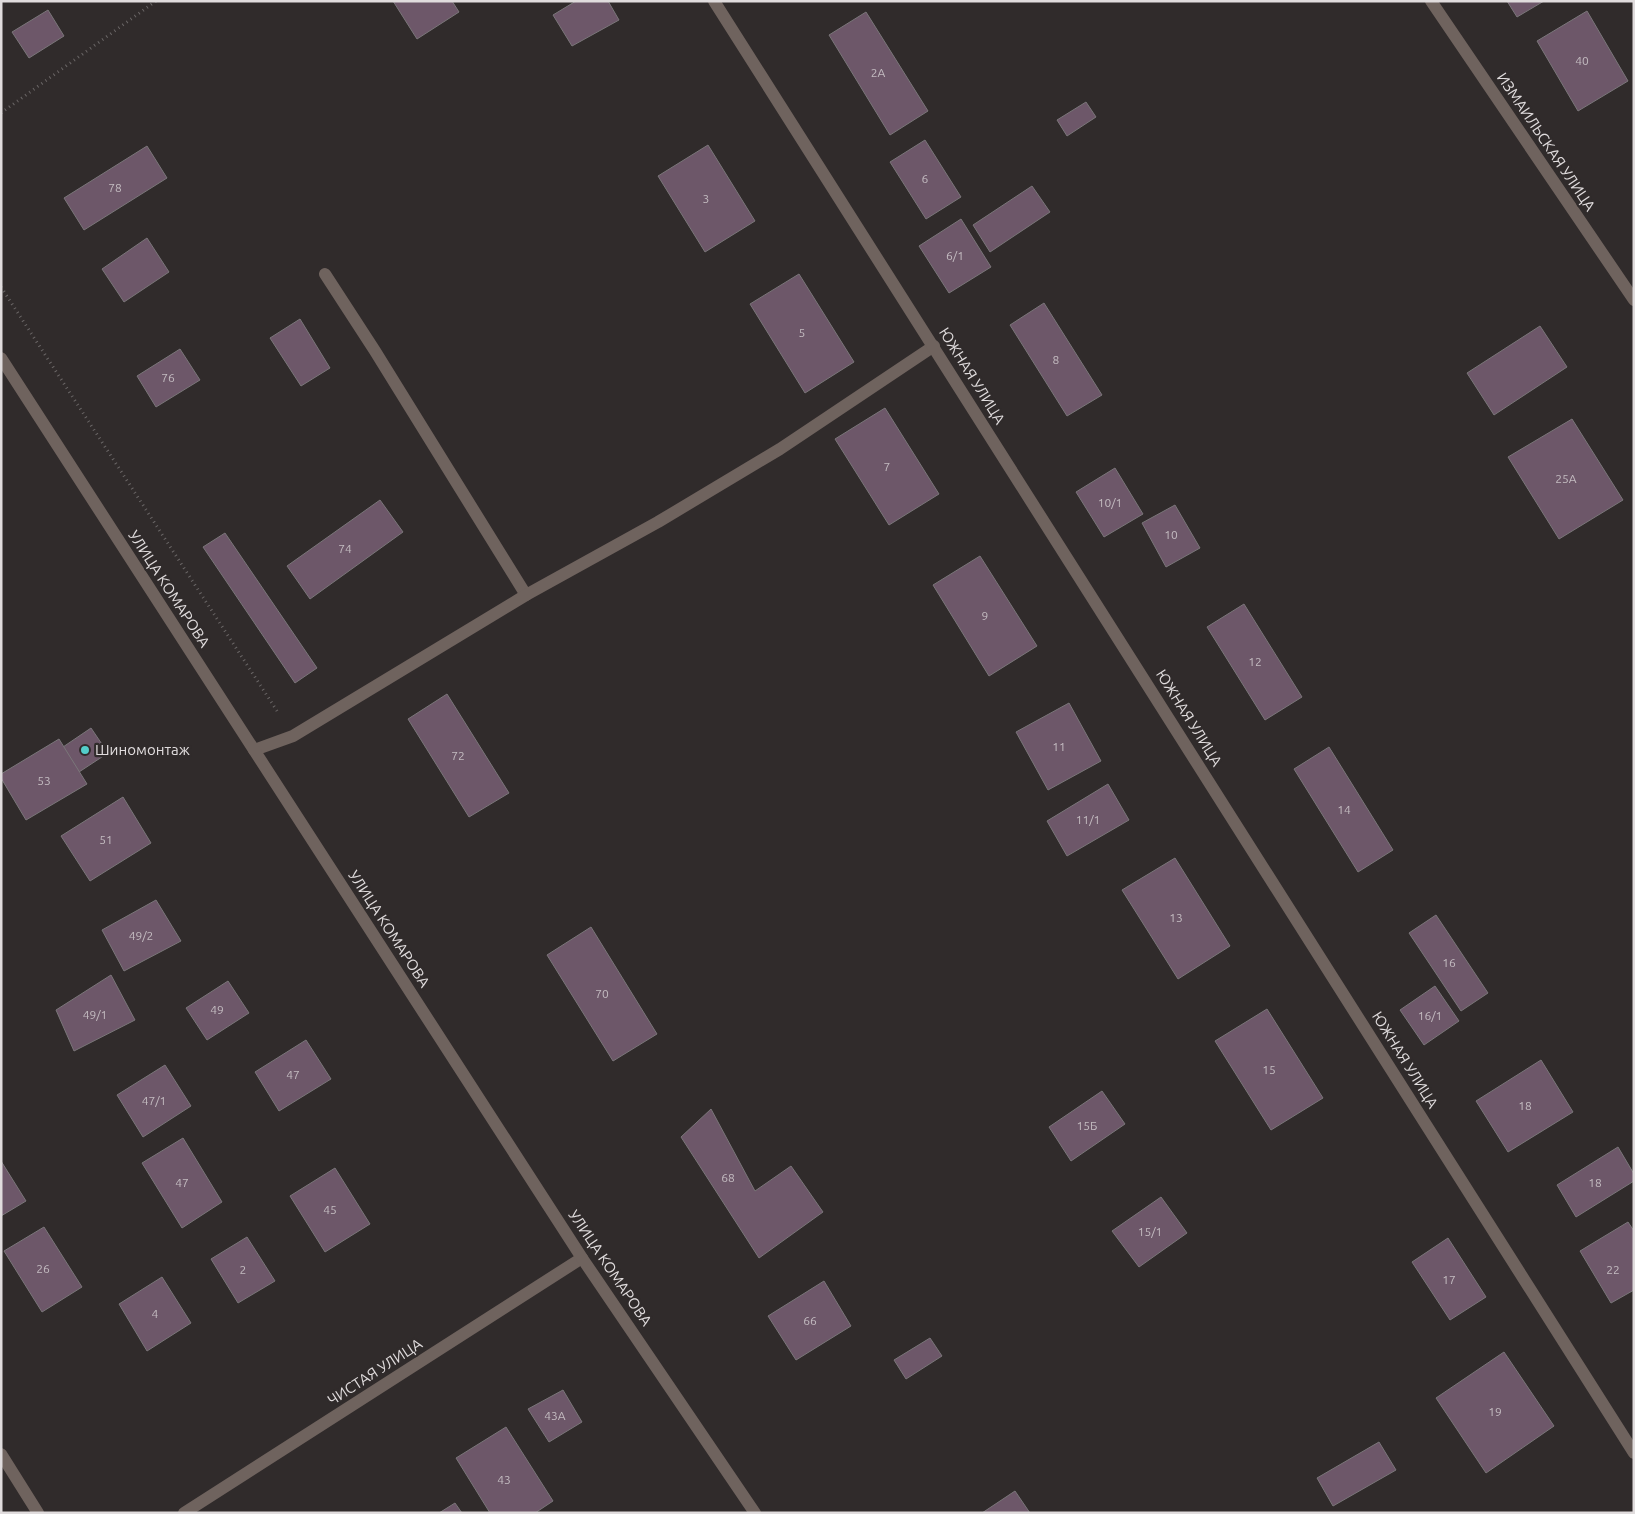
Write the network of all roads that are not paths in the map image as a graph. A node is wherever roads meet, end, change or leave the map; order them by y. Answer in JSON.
{"nodes":[{"id":1,"x":714,"y":1,"type":"edge"},
{"id":2,"x":1431,"y":1,"type":"edge"},
{"id":3,"x":325,"y":274,"type":"dead end"},
{"id":4,"x":1634,"y":300,"type":"edge"},
{"id":5,"x":934,"y":346,"type":"junction"},
{"id":6,"x":1,"y":358,"type":"edge"},
{"id":7,"x":526,"y":595,"type":"junction"},
{"id":8,"x":254,"y":750,"type":"junction"},
{"id":9,"x":582,"y":1258,"type":"junction"},
{"id":10,"x":1634,"y":1453,"type":"edge"},
{"id":11,"x":1,"y":1454,"type":"edge"},
{"id":12,"x":38,"y":1513,"type":"edge"},
{"id":13,"x":184,"y":1513,"type":"edge"},
{"id":14,"x":755,"y":1513,"type":"edge"}],
"edges":[{"from":1,"to":5,"type":"street","name":"ЮЖНАЯ УЛИЦА"},
{"from":2,"to":4,"type":"street","name":"ИЗМАИЛЬСКАЯ УЛИЦА"},
{"from":3,"to":7,"type":"street"},
{"from":5,"to":7,"type":"street"},
{"from":5,"to":10,"type":"street","name":"ЮЖНАЯ УЛИЦА"},
{"from":6,"to":8,"type":"street","name":"УЛИЦА КОМАРОВА"},
{"from":7,"to":8,"type":"street"},
{"from":8,"to":9,"type":"street","name":"УЛИЦА КОМАРОВА"},
{"from":9,"to":13,"type":"street","name":"ЧИСТАЯ УЛИЦА"},
{"from":9,"to":14,"type":"street","name":"УЛИЦА КОМАРОВА"},
{"from":11,"to":12,"type":"street"}]}
